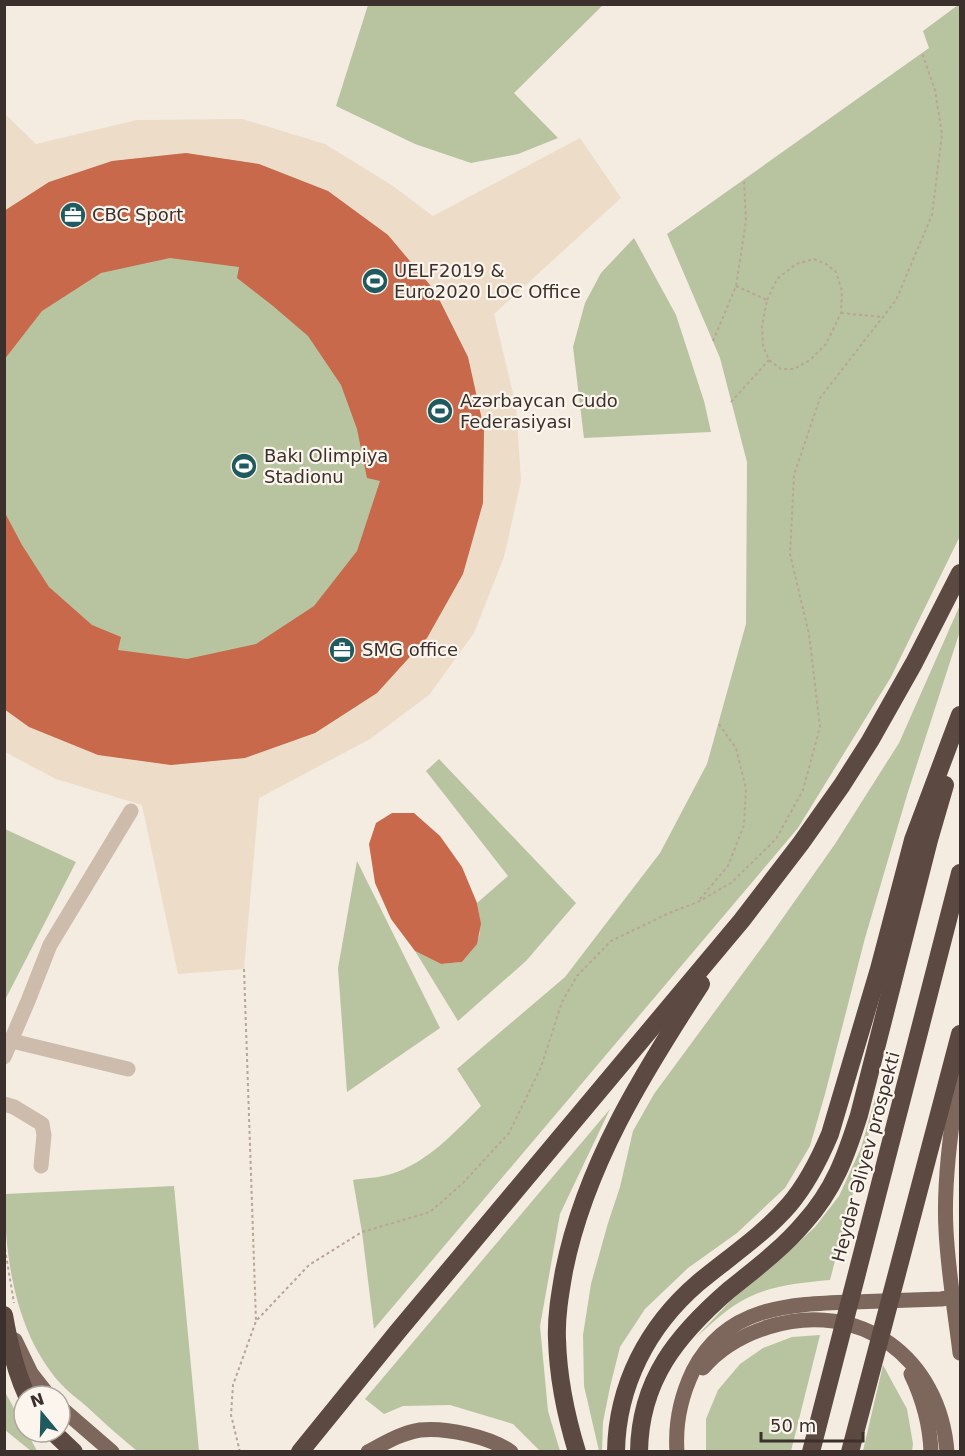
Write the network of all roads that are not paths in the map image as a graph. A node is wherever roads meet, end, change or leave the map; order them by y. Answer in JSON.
{"nodes":[{"id":1,"x":960,"y":573,"type":"edge"},
{"id":2,"x":960,"y":715,"type":"edge"},
{"id":3,"x":960,"y":735,"type":"edge"},
{"id":4,"x":131,"y":811,"type":"dead end"},
{"id":5,"x":960,"y":873,"type":"edge"},
{"id":6,"x":742,"y":920,"type":"junction"},
{"id":7,"x":960,"y":1034,"type":"edge"},
{"id":8,"x":12,"y":1041,"type":"junction"},
{"id":9,"x":4,"y":1057,"type":"edge"},
{"id":10,"x":960,"y":1065,"type":"edge"},
{"id":11,"x":128,"y":1069,"type":"dead end"},
{"id":12,"x":4,"y":1104,"type":"edge"},
{"id":13,"x":41,"y":1166,"type":"dead end"},
{"id":14,"x":960,"y":1296,"type":"edge"},
{"id":15,"x":8,"y":1311,"type":"edge"},
{"id":16,"x":895,"y":1347,"type":"junction"},
{"id":17,"x":960,"y":1353,"type":"edge"},
{"id":18,"x":22,"y":1384,"type":"edge"},
{"id":19,"x":40,"y":1384,"type":"edge"},
{"id":20,"x":683,"y":1398,"type":"junction"},
{"id":21,"x":72,"y":1417,"type":"edge"},
{"id":22,"x":112,"y":1452,"type":"edge"},
{"id":23,"x":300,"y":1452,"type":"edge"},
{"id":24,"x":368,"y":1452,"type":"edge"},
{"id":25,"x":511,"y":1452,"type":"edge"},
{"id":26,"x":577,"y":1452,"type":"edge"},
{"id":27,"x":616,"y":1452,"type":"edge"},
{"id":28,"x":639,"y":1452,"type":"edge"},
{"id":29,"x":677,"y":1452,"type":"edge"},
{"id":30,"x":811,"y":1452,"type":"edge"},
{"id":31,"x":850,"y":1452,"type":"edge"},
{"id":32,"x":931,"y":1452,"type":"edge"},
{"id":33,"x":947,"y":1452,"type":"edge"}],
"edges":[{"from":1,"to":6,"type":"highway"},
{"from":2,"to":27,"type":"highway"},
{"from":3,"to":28,"type":"highway"},
{"from":4,"to":8,"type":"lane"},
{"from":5,"to":30,"type":"highway","name":"Heydər Əliyev prospekti"},
{"from":6,"to":23,"type":"highway"},
{"from":6,"to":26,"type":"highway"},
{"from":7,"to":31,"type":"highway"},
{"from":8,"to":9,"type":"lane"},
{"from":8,"to":11,"type":"lane"},
{"from":10,"to":17,"type":"main road"},
{"from":12,"to":13,"type":"lane"},
{"from":14,"to":20,"type":"main road"},
{"from":15,"to":18,"type":"highway"},
{"from":15,"to":19,"type":"main road"},
{"from":16,"to":20,"type":"main road"},
{"from":16,"to":32,"type":"main road"},
{"from":16,"to":33,"type":"main road"},
{"from":20,"to":29,"type":"main road"},
{"from":21,"to":22,"type":"main road"},
{"from":24,"to":25,"type":"main road"}]}
